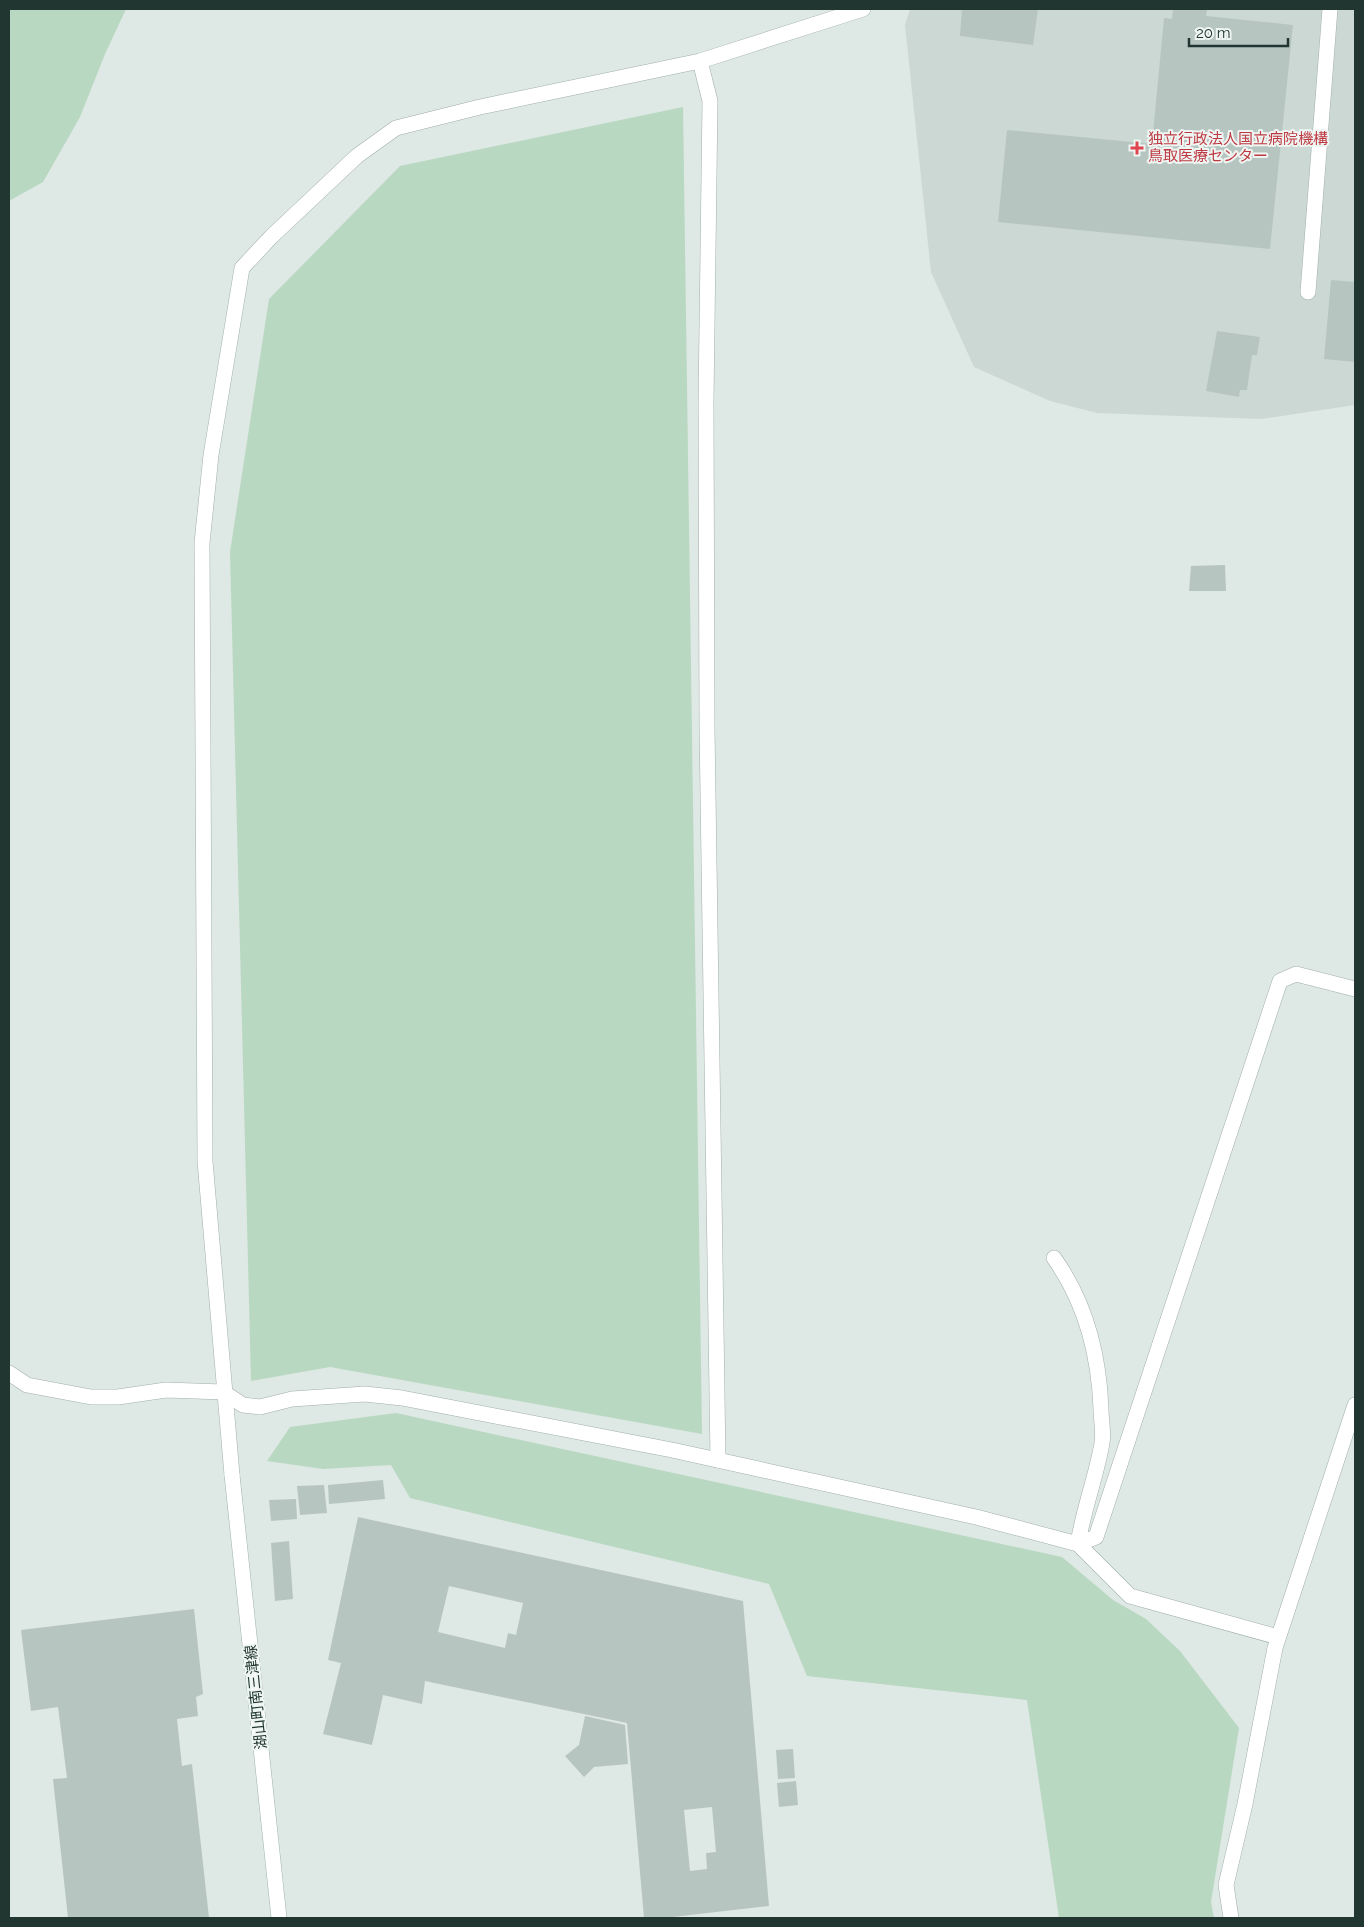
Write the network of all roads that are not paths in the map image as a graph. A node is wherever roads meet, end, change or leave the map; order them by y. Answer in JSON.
{"nodes":[{"id":1,"x":863,"y":9,"type":"edge"},
{"id":2,"x":1330,"y":9,"type":"edge"},
{"id":3,"x":700,"y":61,"type":"junction"},
{"id":4,"x":1308,"y":292,"type":"dead end"},
{"id":5,"x":1355,"y":989,"type":"edge"},
{"id":6,"x":1054,"y":1258,"type":"dead end"},
{"id":7,"x":9,"y":1373,"type":"edge"},
{"id":8,"x":223,"y":1392,"type":"junction"},
{"id":9,"x":1355,"y":1405,"type":"edge"},
{"id":10,"x":718,"y":1460,"type":"junction"},
{"id":11,"x":1078,"y":1544,"type":"junction"},
{"id":12,"x":1278,"y":1637,"type":"junction"},
{"id":13,"x":279,"y":1918,"type":"edge"},
{"id":14,"x":1230,"y":1918,"type":"edge"}],
"edges":[{"from":1,"to":3,"type":"street","name":"湖山町南三津線"},
{"from":2,"to":4,"type":"street"},
{"from":3,"to":8,"type":"street","name":"湖山町南三津線"},
{"from":3,"to":10,"type":"street"},
{"from":5,"to":11,"type":"street"},
{"from":6,"to":11,"type":"street"},
{"from":7,"to":8,"type":"street"},
{"from":8,"to":10,"type":"street"},
{"from":8,"to":13,"type":"street","name":"湖山町南三津線"},
{"from":9,"to":12,"type":"street"},
{"from":10,"to":11,"type":"street"},
{"from":11,"to":12,"type":"street"},
{"from":12,"to":14,"type":"street"}]}
